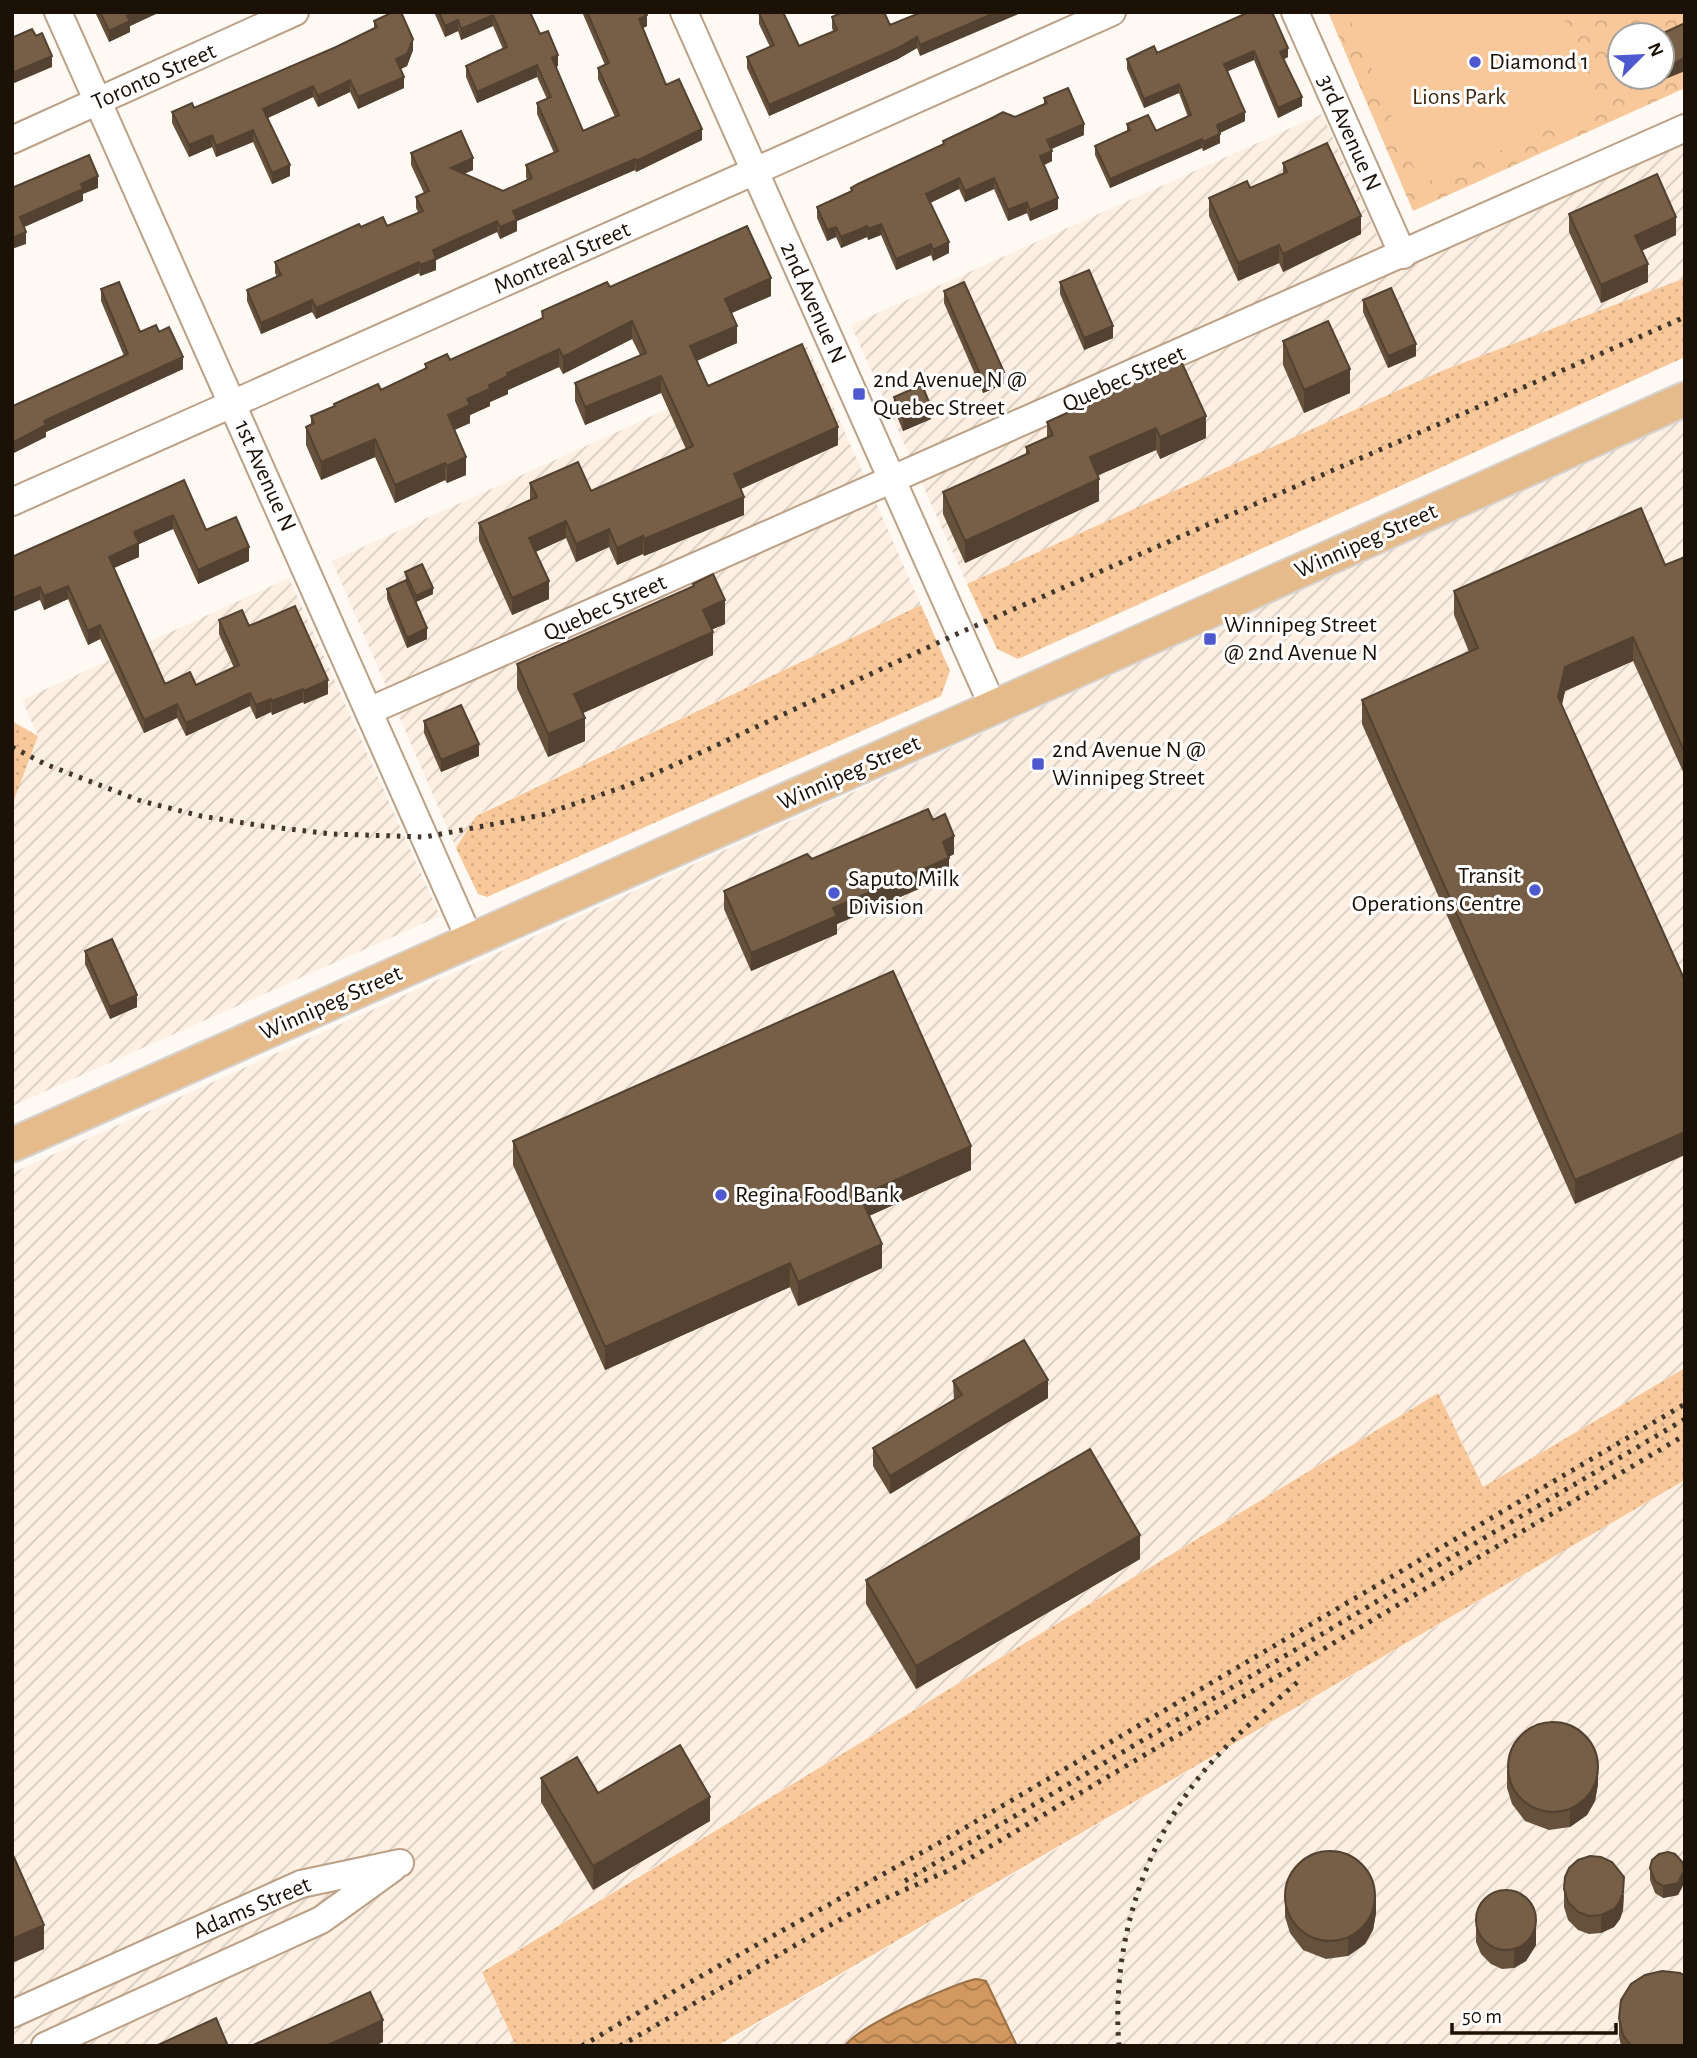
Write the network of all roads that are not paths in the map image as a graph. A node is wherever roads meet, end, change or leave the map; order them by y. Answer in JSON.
{"nodes":[{"id":1,"x":58,"y":12,"type":"edge"},
{"id":2,"x":295,"y":12,"type":"edge"},
{"id":3,"x":684,"y":12,"type":"edge"},
{"id":4,"x":1112,"y":12,"type":"edge"},
{"id":5,"x":1295,"y":12,"type":"edge"},
{"id":6,"x":98,"y":102,"type":"junction"},
{"id":7,"x":1685,"y":128,"type":"edge"},
{"id":8,"x":12,"y":140,"type":"edge"},
{"id":9,"x":755,"y":172,"type":"junction"},
{"id":10,"x":1403,"y":255,"type":"junction"},
{"id":11,"x":1685,"y":399,"type":"edge"},
{"id":12,"x":233,"y":405,"type":"junction"},
{"id":13,"x":892,"y":482,"type":"junction"},
{"id":14,"x":12,"y":502,"type":"edge"},
{"id":15,"x":994,"y":709,"type":"junction"},
{"id":16,"x":369,"y":711,"type":"junction"},
{"id":17,"x":470,"y":940,"type":"junction"},
{"id":18,"x":12,"y":1145,"type":"edge"},
{"id":19,"x":12,"y":2014,"type":"edge"},
{"id":20,"x":45,"y":2046,"type":"edge"}],
"edges":[{"from":1,"to":6,"type":"street","name":"1st Avenue N"},
{"from":2,"to":6,"type":"street","name":"Toronto Street"},
{"from":3,"to":9,"type":"street","name":"2nd Avenue N"},
{"from":4,"to":9,"type":"street","name":"Montreal Street"},
{"from":5,"to":10,"type":"street","name":"3rd Avenue N"},
{"from":6,"to":8,"type":"street","name":"Toronto Street"},
{"from":6,"to":12,"type":"street","name":"1st Avenue N"},
{"from":7,"to":10,"type":"street","name":"Quebec Street"},
{"from":9,"to":12,"type":"street","name":"Montreal Street"},
{"from":9,"to":13,"type":"street","name":"2nd Avenue N"},
{"from":10,"to":13,"type":"street","name":"Quebec Street"},
{"from":11,"to":15,"type":"main road","name":"Winnipeg Street"},
{"from":12,"to":14,"type":"street","name":"Montreal Street"},
{"from":12,"to":16,"type":"street","name":"1st Avenue N"},
{"from":13,"to":15,"type":"street","name":"2nd Avenue N"},
{"from":13,"to":16,"type":"street","name":"Quebec Street"},
{"from":15,"to":17,"type":"main road","name":"Winnipeg Street"},
{"from":16,"to":17,"type":"street","name":"1st Avenue N"},
{"from":17,"to":18,"type":"main road","name":"Winnipeg Street"},
{"from":19,"to":20,"type":"street","name":"Adams Street"}]}
